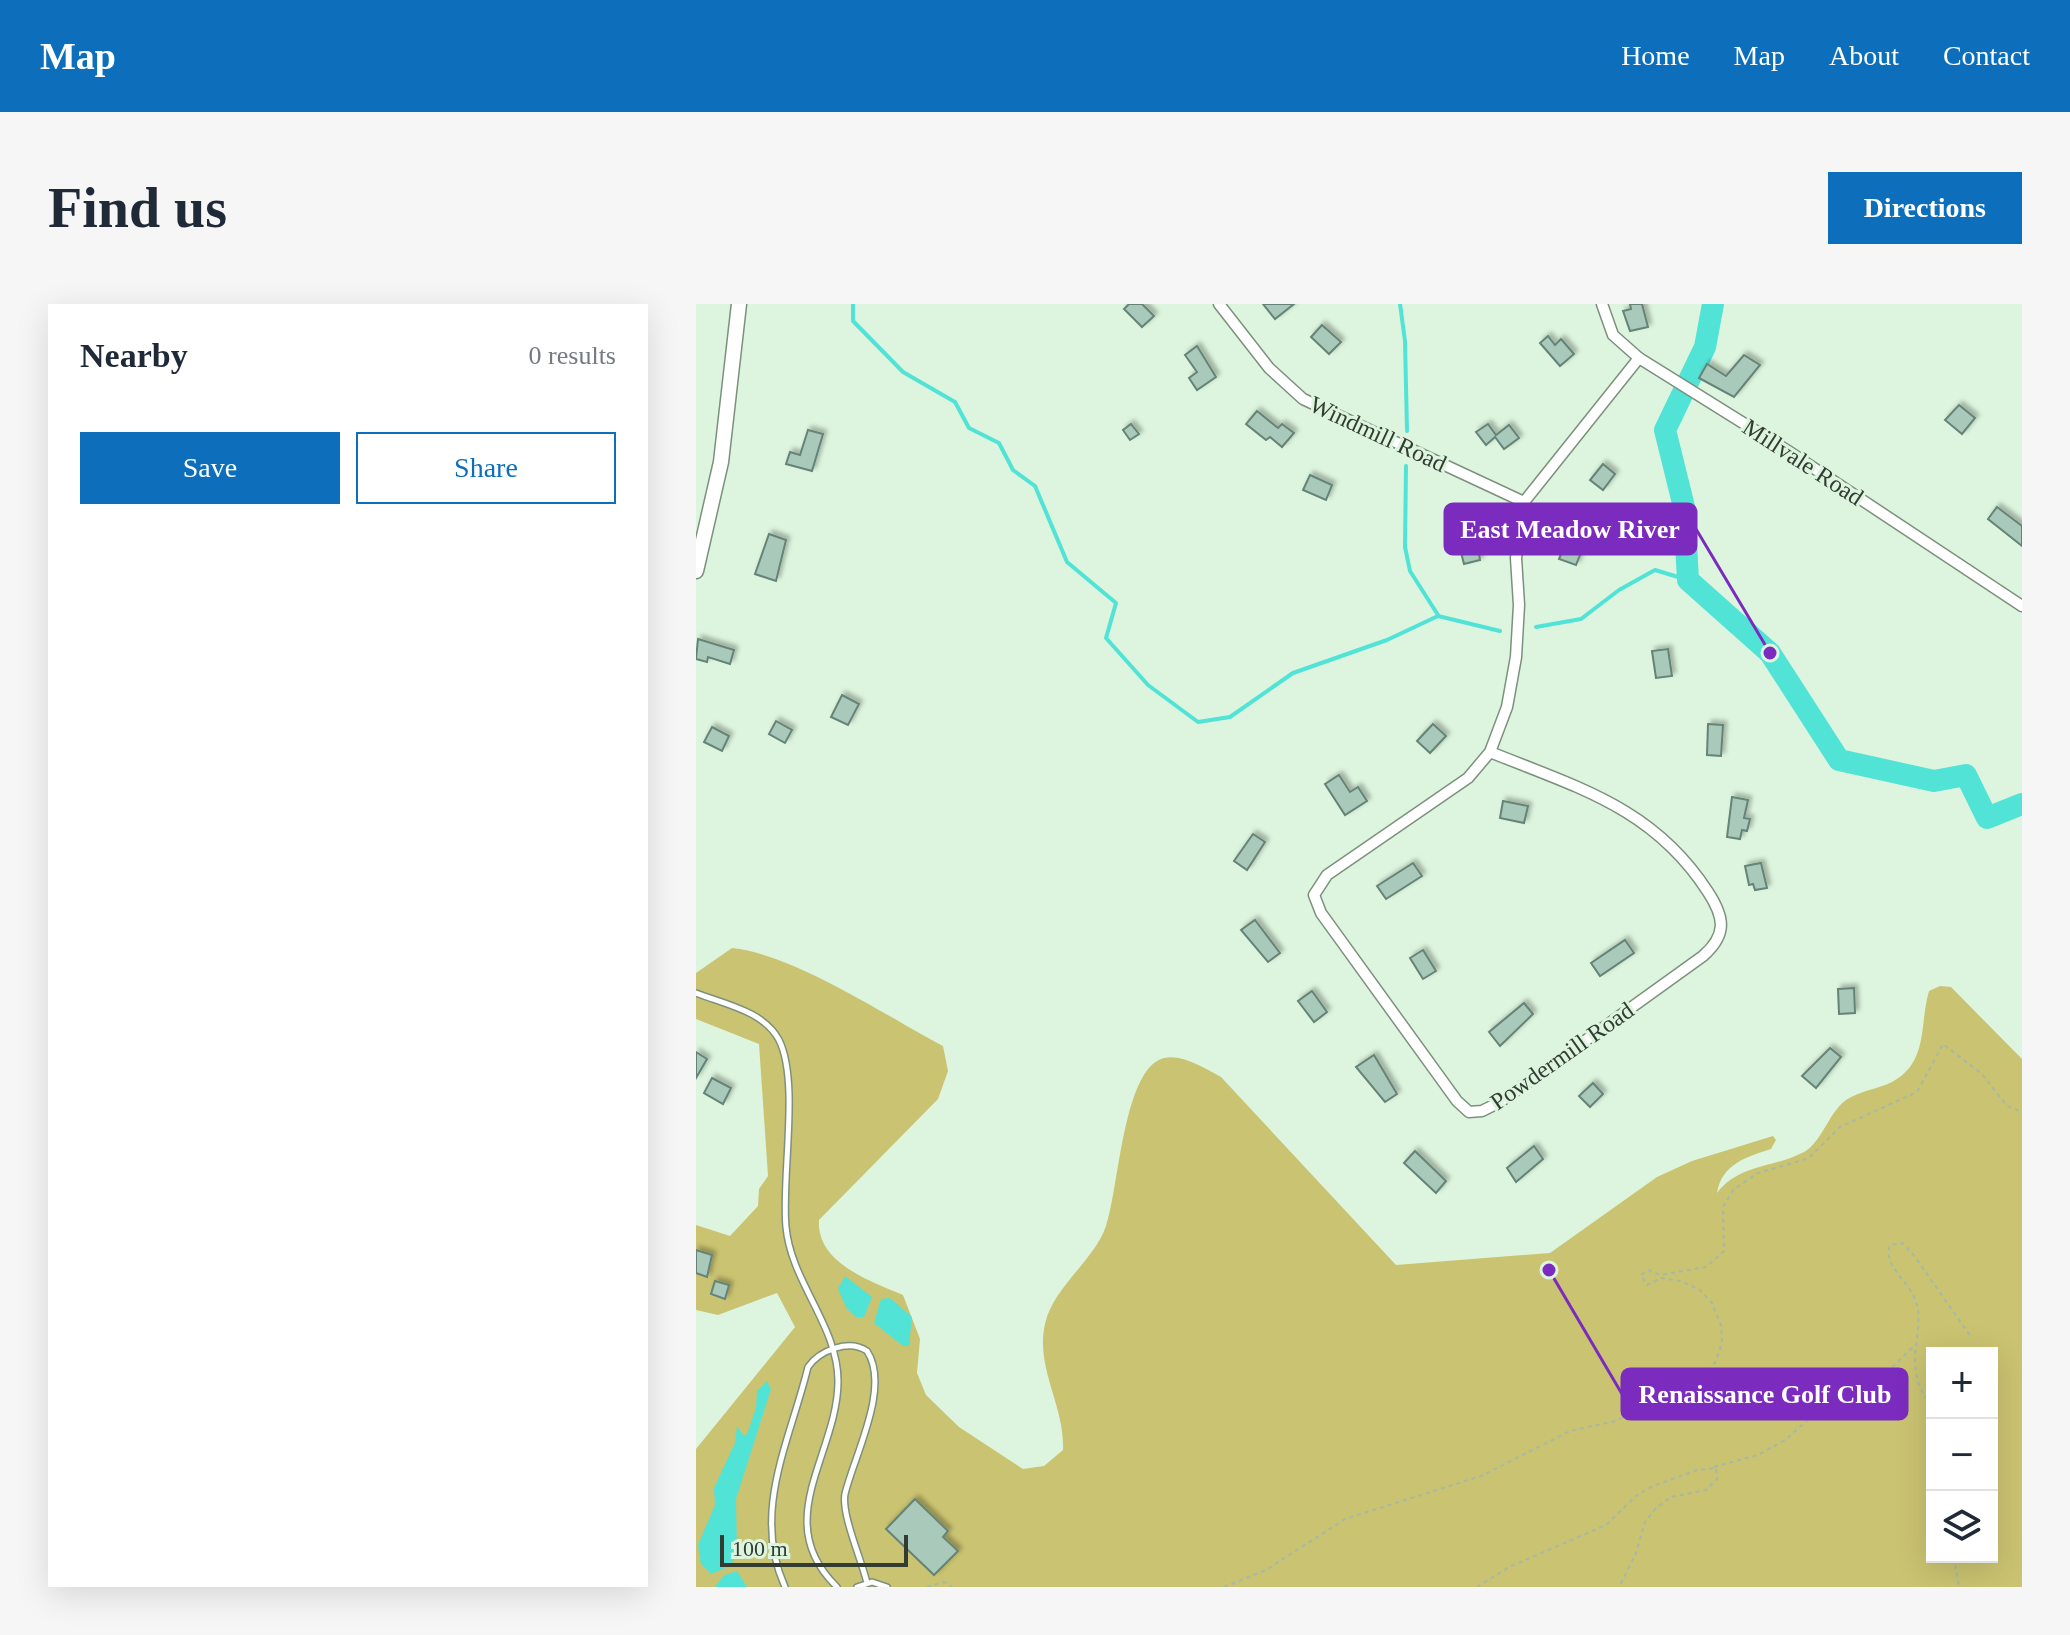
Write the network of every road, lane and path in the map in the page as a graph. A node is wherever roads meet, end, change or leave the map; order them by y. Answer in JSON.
{"nodes":[{"id":1,"x":739,"y":304,"type":"edge"},
{"id":2,"x":1219,"y":304,"type":"edge"},
{"id":3,"x":1602,"y":304,"type":"edge"},
{"id":4,"x":1639,"y":358,"type":"junction"},
{"id":5,"x":1524,"y":502,"type":"junction"},
{"id":6,"x":696,"y":571,"type":"edge"},
{"id":7,"x":2022,"y":606,"type":"edge"},
{"id":8,"x":1490,"y":752,"type":"junction"},
{"id":9,"x":696,"y":993,"type":"edge"},
{"id":10,"x":2022,"y":1112,"type":"edge"},
{"id":11,"x":1971,"y":1337,"type":"dead end"},
{"id":12,"x":1913,"y":1347,"type":"junction"},
{"id":13,"x":832,"y":1350,"type":"junction"},
{"id":14,"x":1926,"y":1396,"type":"edge"},
{"id":15,"x":1713,"y":1467,"type":"junction"},
{"id":16,"x":1955,"y":1563,"type":"edge"},
{"id":17,"x":867,"y":1583,"type":"junction"},
{"id":18,"x":785,"y":1587,"type":"edge"},
{"id":19,"x":837,"y":1587,"type":"edge"},
{"id":20,"x":857,"y":1587,"type":"edge"},
{"id":21,"x":887,"y":1587,"type":"edge"},
{"id":22,"x":927,"y":1587,"type":"edge"},
{"id":23,"x":952,"y":1587,"type":"edge"},
{"id":24,"x":1224,"y":1587,"type":"edge"},
{"id":25,"x":1477,"y":1587,"type":"edge"},
{"id":26,"x":1619,"y":1587,"type":"edge"},
{"id":27,"x":1959,"y":1587,"type":"edge"}],
"edges":[{"from":1,"to":6,"type":"street"},
{"from":2,"to":5,"type":"street","name":"Windmill Road"},
{"from":3,"to":4,"type":"street","name":"Millvale Road"},
{"from":4,"to":5,"type":"street"},
{"from":4,"to":7,"type":"street","name":"Millvale Road"},
{"from":5,"to":8,"type":"street","name":"Powdermill Road"},
{"from":8,"to":8,"type":"street","name":"Powdermill Road"},
{"from":9,"to":13,"type":"lane"},
{"from":10,"to":24,"type":"path"},
{"from":11,"to":12,"type":"path"},
{"from":12,"to":14,"type":"path"},
{"from":12,"to":15,"type":"path"},
{"from":13,"to":17,"type":"lane"},
{"from":13,"to":18,"type":"lane"},
{"from":13,"to":19,"type":"lane"},
{"from":15,"to":25,"type":"path"},
{"from":15,"to":26,"type":"path"},
{"from":16,"to":27,"type":"path"},
{"from":17,"to":20,"type":"lane"},
{"from":17,"to":21,"type":"lane"},
{"from":22,"to":23,"type":"path"}]}
